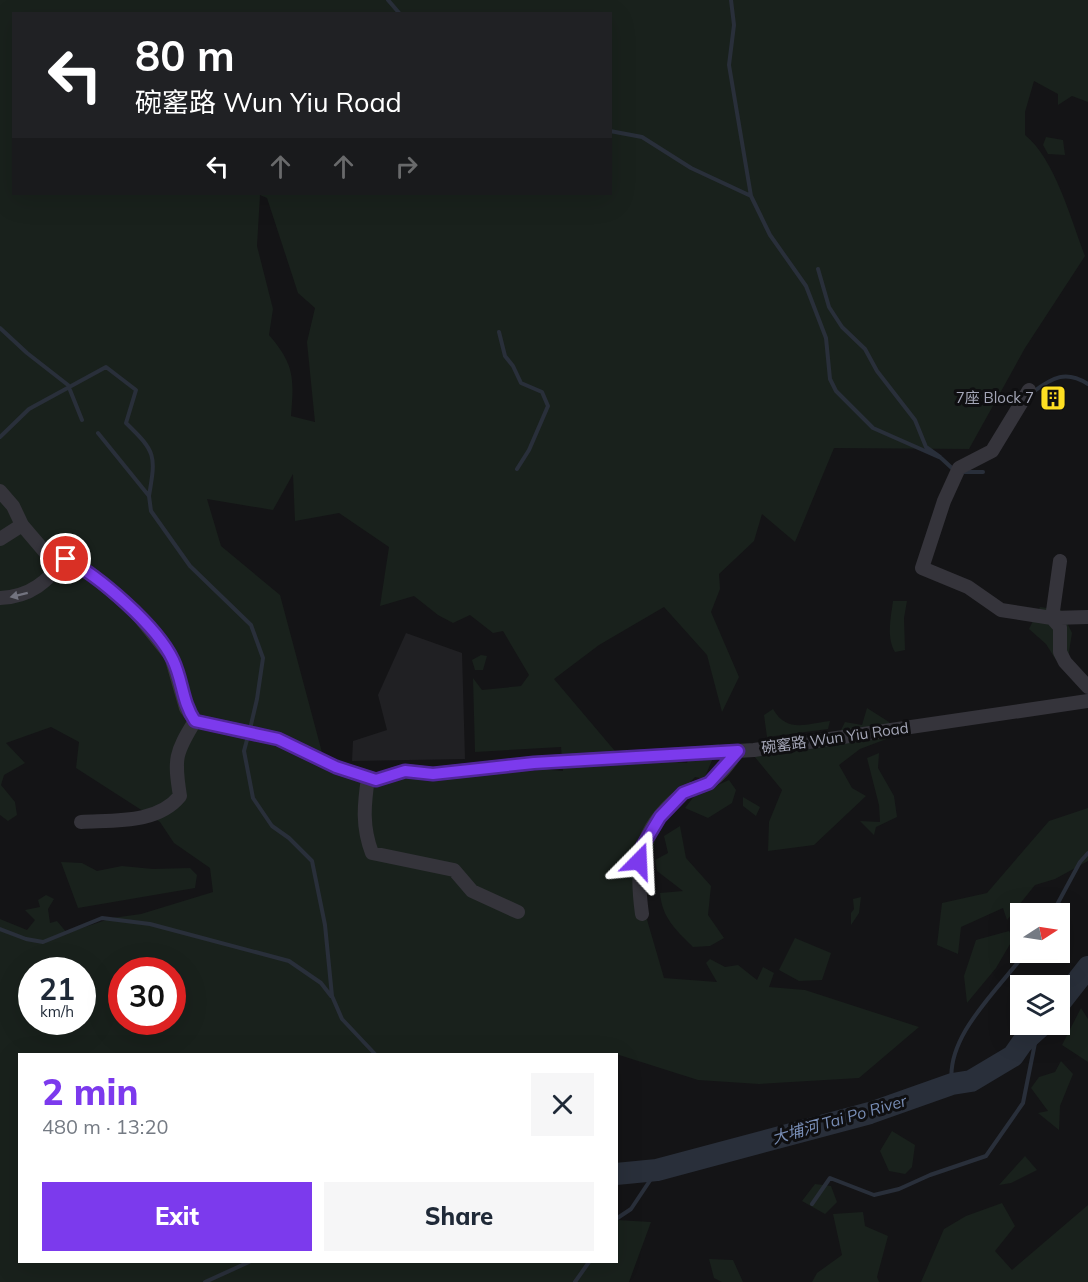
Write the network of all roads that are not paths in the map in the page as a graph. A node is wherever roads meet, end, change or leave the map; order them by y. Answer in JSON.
{"nodes":[{"id":1,"x":1029,"y":390,"type":"dead end"},
{"id":2,"x":0,"y":491,"type":"edge"},
{"id":3,"x":22,"y":525,"type":"junction"},
{"id":4,"x":0,"y":539,"type":"edge"},
{"id":5,"x":66,"y":559,"type":"junction"},
{"id":6,"x":1060,"y":561,"type":"dead end"},
{"id":7,"x":0,"y":598,"type":"edge"},
{"id":8,"x":1088,"y":617,"type":"edge"},
{"id":9,"x":1052,"y":618,"type":"junction"},
{"id":10,"x":1088,"y":687,"type":"edge"},
{"id":11,"x":1088,"y":701,"type":"edge"},
{"id":12,"x":195,"y":721,"type":"junction"},
{"id":13,"x":738,"y":751,"type":"junction"},
{"id":14,"x":368,"y":778,"type":"junction"},
{"id":15,"x":81,"y":822,"type":"dead end"},
{"id":16,"x":518,"y":912,"type":"dead end"},
{"id":17,"x":642,"y":914,"type":"dead end"}],
"edges":[{"from":1,"to":9,"type":"street"},
{"from":2,"to":3,"type":"street"},
{"from":3,"to":4,"type":"street"},
{"from":3,"to":5,"type":"street"},
{"from":5,"to":7,"type":"street","one_way":true},
{"from":5,"to":12,"type":"street"},
{"from":6,"to":9,"type":"street"},
{"from":8,"to":9,"type":"street"},
{"from":9,"to":10,"type":"street"},
{"from":11,"to":13,"type":"street","name":"碗窰路 Wun Yiu Road"},
{"from":12,"to":14,"type":"street","name":"碗窰路 Wun Yiu Road"},
{"from":12,"to":15,"type":"street"},
{"from":13,"to":14,"type":"street","name":"碗窰路 Wun Yiu Road"},
{"from":13,"to":17,"type":"street"},
{"from":14,"to":16,"type":"street"}]}
